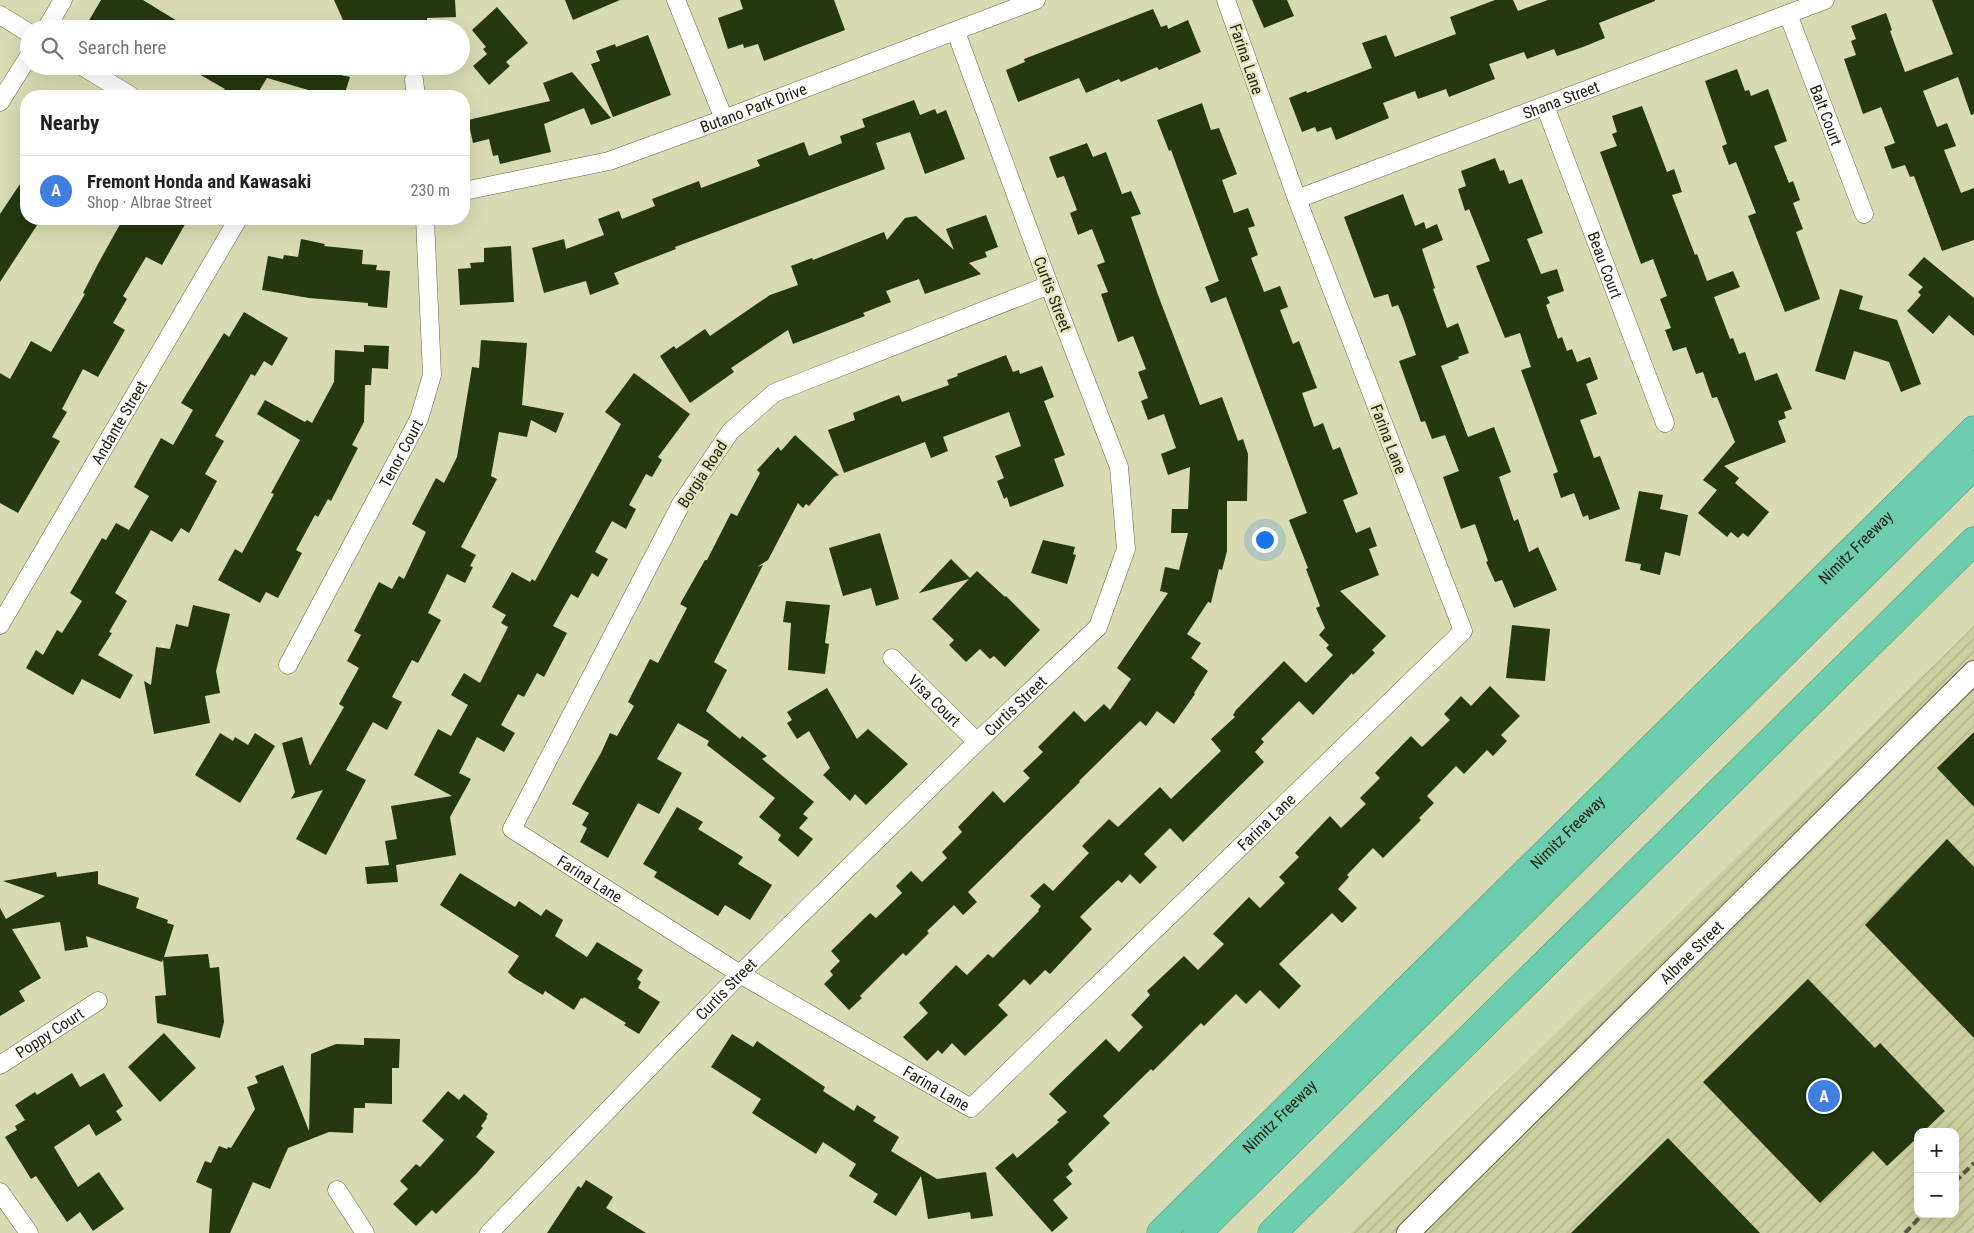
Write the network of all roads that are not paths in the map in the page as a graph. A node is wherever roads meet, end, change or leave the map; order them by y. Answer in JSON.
{"nodes":[{"id":1,"x":63,"y":0,"type":"edge"},
{"id":2,"x":676,"y":0,"type":"edge"},
{"id":3,"x":1036,"y":0,"type":"edge"},
{"id":4,"x":1226,"y":0,"type":"edge"},
{"id":5,"x":1825,"y":0,"type":"edge"},
{"id":6,"x":1788,"y":14,"type":"junction"},
{"id":7,"x":0,"y":16,"type":"edge"},
{"id":8,"x":51,"y":20,"type":"edge"},
{"id":9,"x":20,"y":28,"type":"edge"},
{"id":10,"x":956,"y":32,"type":"junction"},
{"id":11,"x":20,"y":70,"type":"edge"},
{"id":12,"x":97,"y":75,"type":"edge"},
{"id":13,"x":121,"y":90,"type":"edge"},
{"id":14,"x":0,"y":102,"type":"edge"},
{"id":15,"x":1545,"y":106,"type":"junction"},
{"id":16,"x":724,"y":119,"type":"junction"},
{"id":17,"x":470,"y":191,"type":"edge"},
{"id":18,"x":1297,"y":199,"type":"junction"},
{"id":19,"x":1864,"y":214,"type":"dead end"},
{"id":20,"x":234,"y":225,"type":"edge"},
{"id":21,"x":425,"y":225,"type":"edge"},
{"id":22,"x":1049,"y":285,"type":"junction"},
{"id":23,"x":1665,"y":423,"type":"dead end"},
{"id":24,"x":1974,"y":430,"type":"edge"},
{"id":25,"x":1974,"y":465,"type":"edge"},
{"id":26,"x":1974,"y":541,"type":"edge"},
{"id":27,"x":0,"y":625,"type":"edge"},
{"id":28,"x":892,"y":658,"type":"dead end"},
{"id":29,"x":288,"y":666,"type":"dead end"},
{"id":30,"x":1974,"y":672,"type":"edge"},
{"id":31,"x":977,"y":742,"type":"junction"},
{"id":32,"x":512,"y":829,"type":"joint"},
{"id":33,"x":740,"y":974,"type":"junction"},
{"id":34,"x":98,"y":1001,"type":"dead end"},
{"id":35,"x":0,"y":1066,"type":"edge"},
{"id":36,"x":337,"y":1190,"type":"dead end"},
{"id":37,"x":0,"y":1192,"type":"edge"},
{"id":38,"x":494,"y":1232,"type":"edge"},
{"id":39,"x":30,"y":1233,"type":"edge"},
{"id":40,"x":365,"y":1233,"type":"edge"},
{"id":41,"x":1161,"y":1233,"type":"edge"},
{"id":42,"x":1196,"y":1233,"type":"edge"},
{"id":43,"x":1272,"y":1233,"type":"edge"},
{"id":44,"x":1408,"y":1233,"type":"edge"}],
"edges":[{"from":1,"to":8,"type":"street"},
{"from":2,"to":16,"type":"street"},
{"from":3,"to":10,"type":"street","name":"Butano Park Drive"},
{"from":4,"to":18,"type":"street","name":"Farina Lane"},
{"from":5,"to":6,"type":"street","name":"Shana Street"},
{"from":6,"to":15,"type":"street","name":"Shana Street"},
{"from":6,"to":19,"type":"street","name":"Balt Court"},
{"from":7,"to":9,"type":"street"},
{"from":10,"to":16,"type":"street","name":"Butano Park Drive"},
{"from":10,"to":22,"type":"street","name":"Curtis Street"},
{"from":11,"to":14,"type":"street"},
{"from":12,"to":13,"type":"street"},
{"from":15,"to":18,"type":"street","name":"Shana Street"},
{"from":15,"to":23,"type":"street","name":"Beau Court"},
{"from":16,"to":17,"type":"street","name":"Butano Park Drive"},
{"from":18,"to":33,"type":"street","name":"Farina Lane"},
{"from":20,"to":27,"type":"street","name":"Andante Street"},
{"from":21,"to":29,"type":"street","name":"Tenor Court"},
{"from":22,"to":31,"type":"street","name":"Curtis Street"},
{"from":22,"to":32,"type":"street","name":"Borgia Road"},
{"from":24,"to":41,"type":"highway","name":"Nimitz Freeway"},
{"from":25,"to":42,"type":"highway"},
{"from":26,"to":43,"type":"highway"},
{"from":28,"to":31,"type":"street","name":"Visa Court"},
{"from":30,"to":44,"type":"street","name":"Albrae Street"},
{"from":31,"to":33,"type":"street","name":"Curtis Street"},
{"from":32,"to":33,"type":"street","name":"Farina Lane"},
{"from":33,"to":38,"type":"street","name":"Curtis Street"},
{"from":34,"to":35,"type":"street","name":"Poppy Court"},
{"from":36,"to":40,"type":"street"},
{"from":37,"to":39,"type":"street"}]}
